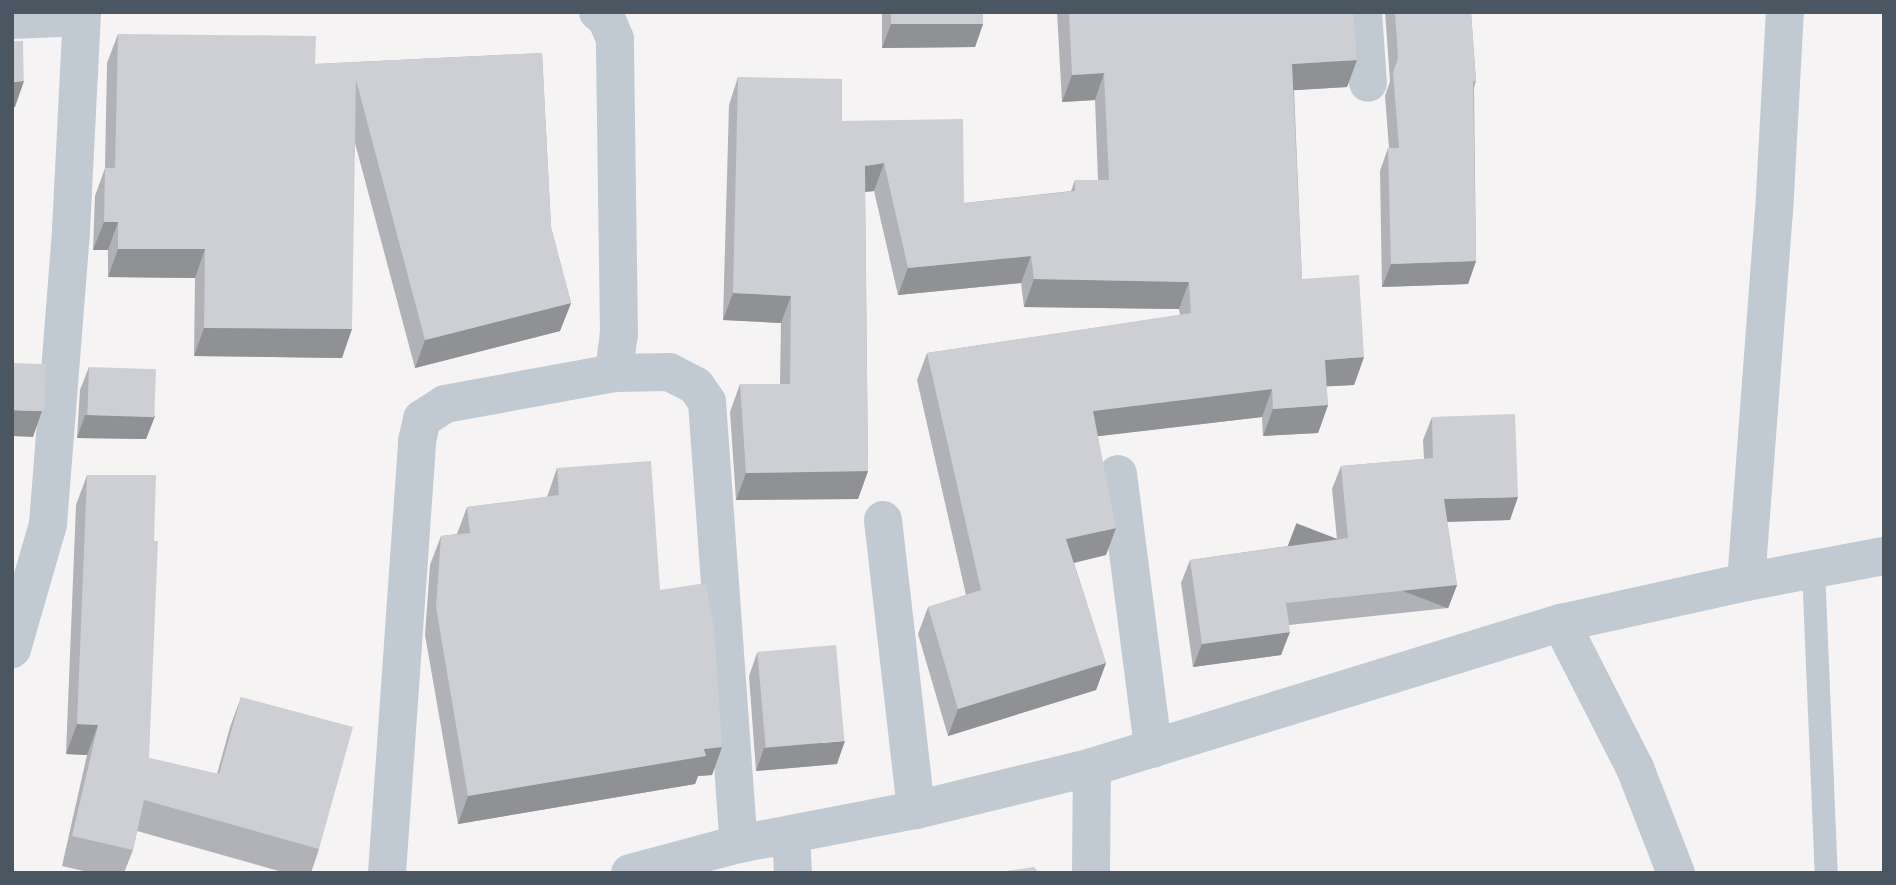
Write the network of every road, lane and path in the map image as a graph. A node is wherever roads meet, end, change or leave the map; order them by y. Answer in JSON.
{"nodes":[{"id":1,"x":597,"y":12,"type":"edge"},
{"id":2,"x":1363,"y":12,"type":"edge"},
{"id":3,"x":1785,"y":12,"type":"edge"},
{"id":4,"x":81,"y":15,"type":"edge"},
{"id":5,"x":12,"y":20,"type":"edge"},
{"id":6,"x":1368,"y":83,"type":"dead end"},
{"id":7,"x":614,"y":373,"type":"junction"},
{"id":8,"x":1118,"y":474,"type":"dead end"},
{"id":9,"x":883,"y":520,"type":"dead end"},
{"id":10,"x":1884,"y":556,"type":"edge"},
{"id":11,"x":1813,"y":569,"type":"junction"},
{"id":12,"x":1746,"y":582,"type":"junction"},
{"id":13,"x":1561,"y":623,"type":"junction"},
{"id":14,"x":12,"y":649,"type":"edge"},
{"id":15,"x":1153,"y":749,"type":"junction"},
{"id":16,"x":1092,"y":767,"type":"junction"},
{"id":17,"x":916,"y":810,"type":"junction"},
{"id":18,"x":791,"y":835,"type":"junction"},
{"id":19,"x":739,"y":844,"type":"junction"},
{"id":20,"x":387,"y":873,"type":"edge"},
{"id":21,"x":630,"y":873,"type":"edge"},
{"id":22,"x":793,"y":873,"type":"edge"},
{"id":23,"x":1091,"y":873,"type":"edge"},
{"id":24,"x":1676,"y":873,"type":"edge"},
{"id":25,"x":1826,"y":873,"type":"edge"}],
"edges":[{"from":1,"to":7,"type":"street"},
{"from":2,"to":6,"type":"street"},
{"from":3,"to":12,"type":"street"},
{"from":4,"to":5,"type":"street"},
{"from":4,"to":14,"type":"street"},
{"from":7,"to":19,"type":"street"},
{"from":7,"to":20,"type":"street"},
{"from":8,"to":15,"type":"street"},
{"from":9,"to":17,"type":"street"},
{"from":10,"to":11,"type":"street"},
{"from":11,"to":12,"type":"street"},
{"from":11,"to":25,"type":"lane"},
{"from":12,"to":13,"type":"street"},
{"from":13,"to":15,"type":"street"},
{"from":13,"to":24,"type":"street"},
{"from":15,"to":16,"type":"street"},
{"from":16,"to":17,"type":"street"},
{"from":16,"to":23,"type":"street"},
{"from":17,"to":18,"type":"street"},
{"from":18,"to":19,"type":"street"},
{"from":18,"to":22,"type":"street"},
{"from":19,"to":21,"type":"street"}]}
